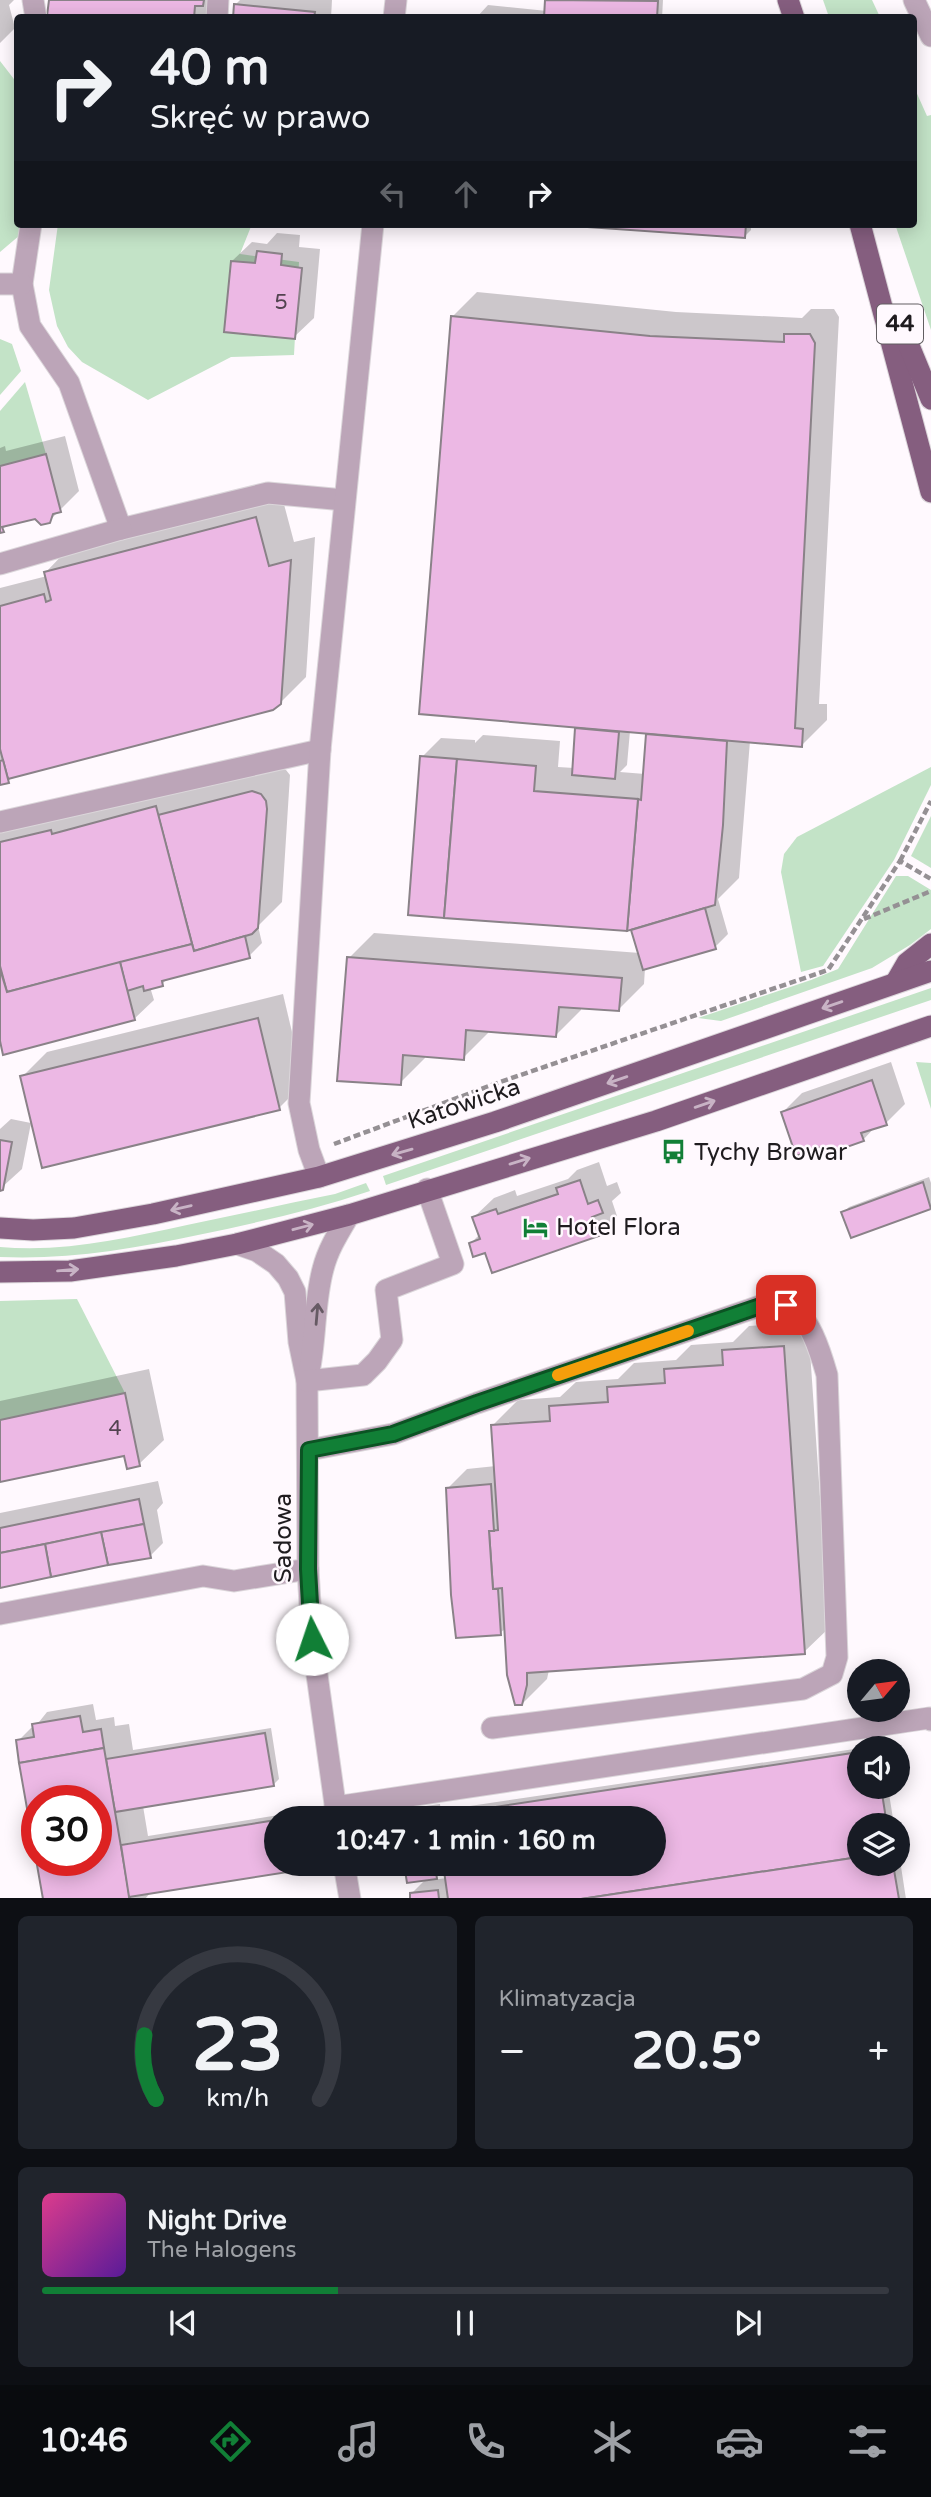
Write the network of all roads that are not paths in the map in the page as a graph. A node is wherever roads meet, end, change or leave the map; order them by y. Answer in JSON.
{"nodes":[{"id":1,"x":914,"y":0,"type":"edge"},
{"id":2,"x":931,"y":36,"type":"edge"},
{"id":3,"x":29,"y":228,"type":"edge"},
{"id":4,"x":373,"y":228,"type":"edge"},
{"id":5,"x":861,"y":228,"type":"edge"},
{"id":6,"x":869,"y":249,"type":"junction"},
{"id":7,"x":0,"y":284,"type":"edge"},
{"id":8,"x":22,"y":284,"type":"junction"},
{"id":9,"x":931,"y":399,"type":"edge"},
{"id":10,"x":931,"y":492,"type":"edge"},
{"id":11,"x":344,"y":500,"type":"junction"},
{"id":12,"x":121,"y":529,"type":"junction"},
{"id":13,"x":0,"y":564,"type":"edge"},
{"id":14,"x":320,"y":751,"type":"junction"},
{"id":15,"x":0,"y":822,"type":"edge"},
{"id":16,"x":931,"y":944,"type":"edge"},
{"id":17,"x":931,"y":971,"type":"edge"},
{"id":18,"x":897,"y":982,"type":"junction"},
{"id":19,"x":931,"y":1026,"type":"edge"},
{"id":20,"x":906,"y":1034,"type":"junction"},
{"id":21,"x":931,"y":1038,"type":"edge"},
{"id":22,"x":318,"y":1177,"type":"junction"},
{"id":23,"x":427,"y":1189,"type":"junction"},
{"id":24,"x":349,"y":1215,"type":"junction"},
{"id":25,"x":0,"y":1228,"type":"edge"},
{"id":26,"x":237,"y":1244,"type":"junction"},
{"id":27,"x":0,"y":1272,"type":"edge"},
{"id":28,"x":307,"y":1381,"type":"junction"},
{"id":29,"x":309,"y":1450,"type":"junction"},
{"id":30,"x":308,"y":1569,"type":"junction"},
{"id":31,"x":0,"y":1614,"type":"edge"},
{"id":32,"x":931,"y":1720,"type":"edge"},
{"id":33,"x":492,"y":1728,"type":"dead end"},
{"id":34,"x":335,"y":1806,"type":"edge"},
{"id":35,"x":374,"y":1806,"type":"edge"},
{"id":36,"x":346,"y":1876,"type":"edge"},
{"id":37,"x":350,"y":1898,"type":"edge"}],
"edges":[{"from":1,"to":2,"type":"street"},
{"from":3,"to":8,"type":"street"},
{"from":4,"to":11,"type":"street"},
{"from":5,"to":6,"type":"main road","number":"44"},
{"from":6,"to":9,"type":"main road","number":"44"},
{"from":6,"to":10,"type":"main road","number":"44"},
{"from":7,"to":8,"type":"street"},
{"from":8,"to":12,"type":"street"},
{"from":11,"to":12,"type":"street"},
{"from":11,"to":14,"type":"street"},
{"from":12,"to":13,"type":"street"},
{"from":14,"to":15,"type":"street"},
{"from":14,"to":22,"type":"street"},
{"from":16,"to":18,"type":"main road"},
{"from":17,"to":18,"type":"main road","name":"Katowicka"},
{"from":18,"to":22,"type":"main road","name":"Katowicka","one_way":true},
{"from":19,"to":20,"type":"main road"},
{"from":20,"to":21,"type":"main road"},
{"from":23,"to":20,"type":"main road","one_way":true},
{"from":22,"to":25,"type":"main road","name":"Katowicka","one_way":true},
{"from":23,"to":24,"type":"main road"},
{"from":23,"to":28,"type":"street"},
{"from":26,"to":24,"type":"main road","one_way":true},
{"from":28,"to":24,"type":"street","name":"Sadowa","one_way":true},
{"from":27,"to":26,"type":"main road","one_way":true},
{"from":26,"to":28,"type":"street","name":"Sadowa"},
{"from":28,"to":29,"type":"street","name":"Sadowa"},
{"from":29,"to":30,"type":"street","name":"Sadowa"},
{"from":29,"to":33,"type":"street"},
{"from":30,"to":31,"type":"street"},
{"from":30,"to":34,"type":"street","name":"Sadowa"},
{"from":32,"to":35,"type":"street"},
{"from":36,"to":37,"type":"street"}]}
